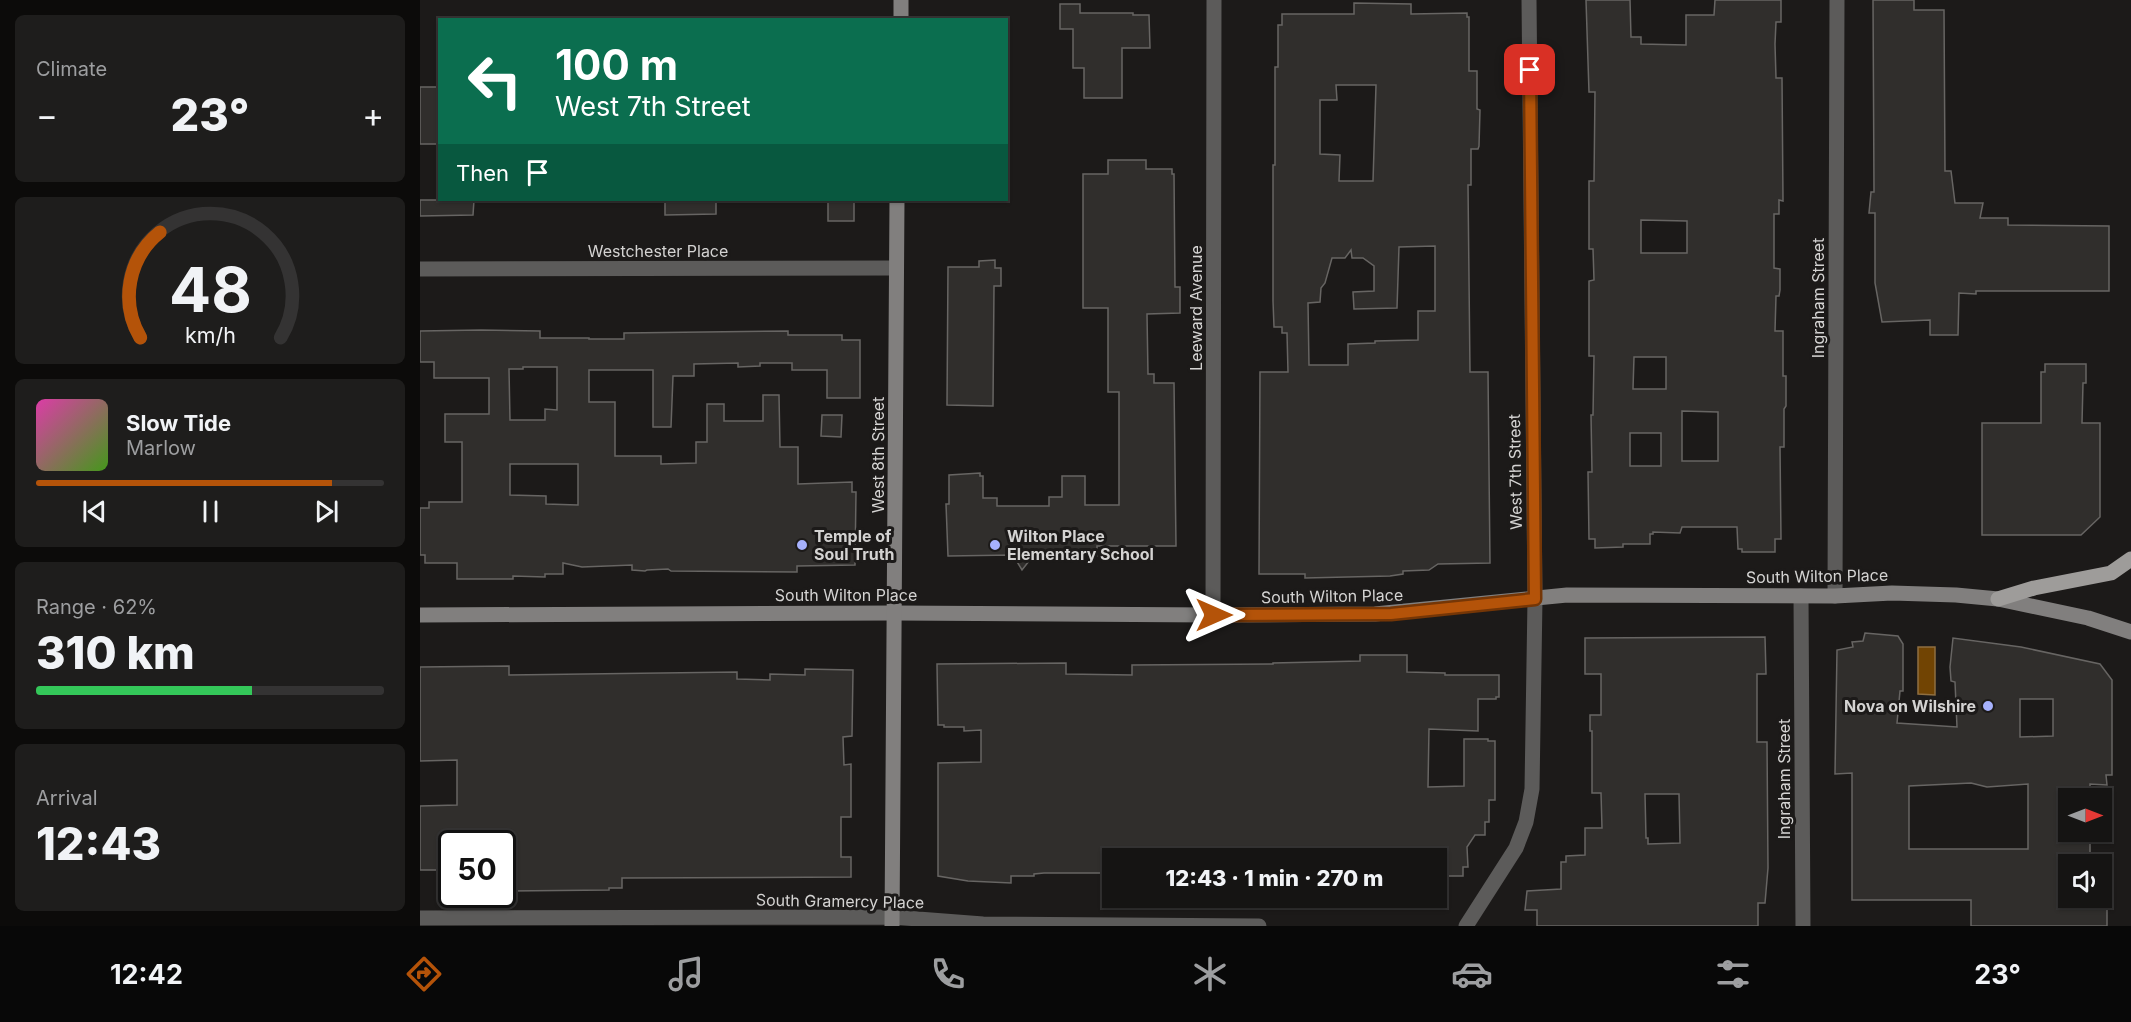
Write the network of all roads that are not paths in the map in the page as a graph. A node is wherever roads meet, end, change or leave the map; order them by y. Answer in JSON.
{"nodes":[{"id":1,"x":901,"y":0,"type":"edge"},
{"id":2,"x":1214,"y":0,"type":"edge"},
{"id":3,"x":1529,"y":0,"type":"edge"},
{"id":4,"x":1837,"y":0,"type":"edge"},
{"id":5,"x":901,"y":18,"type":"edge"},
{"id":6,"x":897,"y":201,"type":"edge"},
{"id":7,"x":896,"y":268,"type":"junction"},
{"id":8,"x":420,"y":269,"type":"edge"},
{"id":9,"x":2131,"y":559,"type":"edge"},
{"id":10,"x":1801,"y":596,"type":"junction"},
{"id":11,"x":1835,"y":596,"type":"junction"},
{"id":12,"x":1535,"y":599,"type":"junction"},
{"id":13,"x":1998,"y":599,"type":"junction"},
{"id":14,"x":895,"y":613,"type":"junction"},
{"id":15,"x":420,"y":615,"type":"edge"},
{"id":16,"x":1214,"y":615,"type":"junction"},
{"id":17,"x":2131,"y":632,"type":"edge"},
{"id":18,"x":420,"y":918,"type":"edge"},
{"id":19,"x":892,"y":921,"type":"edge"},
{"id":20,"x":1259,"y":926,"type":"edge"},
{"id":21,"x":1466,"y":926,"type":"edge"},
{"id":22,"x":1803,"y":926,"type":"edge"}],
"edges":[{"from":1,"to":5,"type":"main road"},
{"from":2,"to":16,"type":"street","name":"Leeward Avenue"},
{"from":3,"to":12,"type":"street","name":"West 7th Street"},
{"from":4,"to":11,"type":"street","name":"Ingraham Street"},
{"from":6,"to":7,"type":"main road","name":"West 8th Street"},
{"from":7,"to":8,"type":"street","name":"Westchester Place"},
{"from":7,"to":14,"type":"main road","name":"West 8th Street"},
{"from":9,"to":13,"type":"main road"},
{"from":10,"to":11,"type":"main road","name":"South Wilton Place"},
{"from":10,"to":12,"type":"main road","name":"South Wilton Place"},
{"from":10,"to":22,"type":"street","name":"Ingraham Street"},
{"from":11,"to":13,"type":"main road","name":"South Wilton Place"},
{"from":12,"to":16,"type":"main road","name":"South Wilton Place"},
{"from":12,"to":21,"type":"street","name":"West 7th Street"},
{"from":13,"to":17,"type":"main road","name":"South Wilton Place"},
{"from":14,"to":15,"type":"main road","name":"South Wilton Place"},
{"from":14,"to":16,"type":"main road","name":"South Wilton Place"},
{"from":14,"to":19,"type":"main road","name":"West 8th Street"},
{"from":18,"to":19,"type":"street","name":"South Gramercy Place"},
{"from":19,"to":20,"type":"street","name":"South Gramercy Place"}]}
